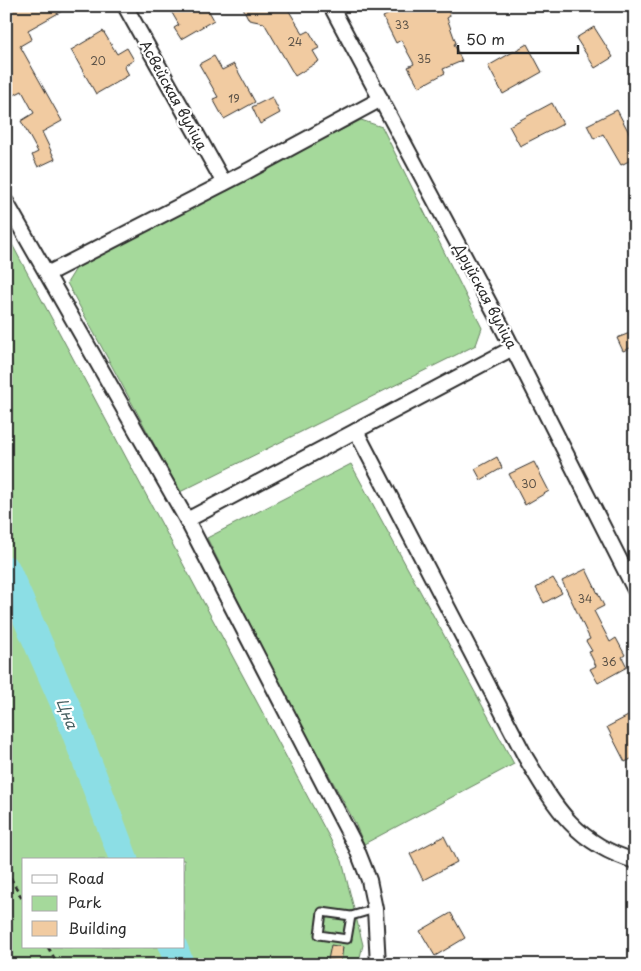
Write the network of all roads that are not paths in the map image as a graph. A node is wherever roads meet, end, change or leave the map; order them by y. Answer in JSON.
{"nodes":[{"id":1,"x":125,"y":6,"type":"edge"},
{"id":2,"x":331,"y":6,"type":"edge"},
{"id":3,"x":381,"y":98,"type":"junction"},
{"id":4,"x":224,"y":183,"type":"junction"},
{"id":5,"x":6,"y":202,"type":"edge"},
{"id":6,"x":47,"y":274,"type":"junction"},
{"id":7,"x":513,"y":348,"type":"junction"},
{"id":8,"x":356,"y":431,"type":"junction"},
{"id":9,"x":187,"y":520,"type":"junction"},
{"id":10,"x":635,"y":590,"type":"edge"},
{"id":11,"x":635,"y":861,"type":"edge"},
{"id":12,"x":375,"y":909,"type":"junction"},
{"id":13,"x":351,"y":916,"type":"junction"},
{"id":14,"x":378,"y":965,"type":"edge"}],
"edges":[{"from":1,"to":4,"type":"street","name":"Асвейская вуліца"},
{"from":2,"to":3,"type":"street","name":"Друйская вуліца"},
{"from":3,"to":4,"type":"street"},
{"from":3,"to":7,"type":"street","name":"Друйская вуліца"},
{"from":4,"to":6,"type":"street"},
{"from":5,"to":6,"type":"street"},
{"from":6,"to":9,"type":"street"},
{"from":7,"to":8,"type":"street"},
{"from":7,"to":10,"type":"street","name":"Друйская вуліца"},
{"from":8,"to":9,"type":"street"},
{"from":8,"to":11,"type":"street"},
{"from":9,"to":12,"type":"street"},
{"from":12,"to":13,"type":"lane"},
{"from":12,"to":14,"type":"street"},
{"from":13,"to":13,"type":"lane"}]}
